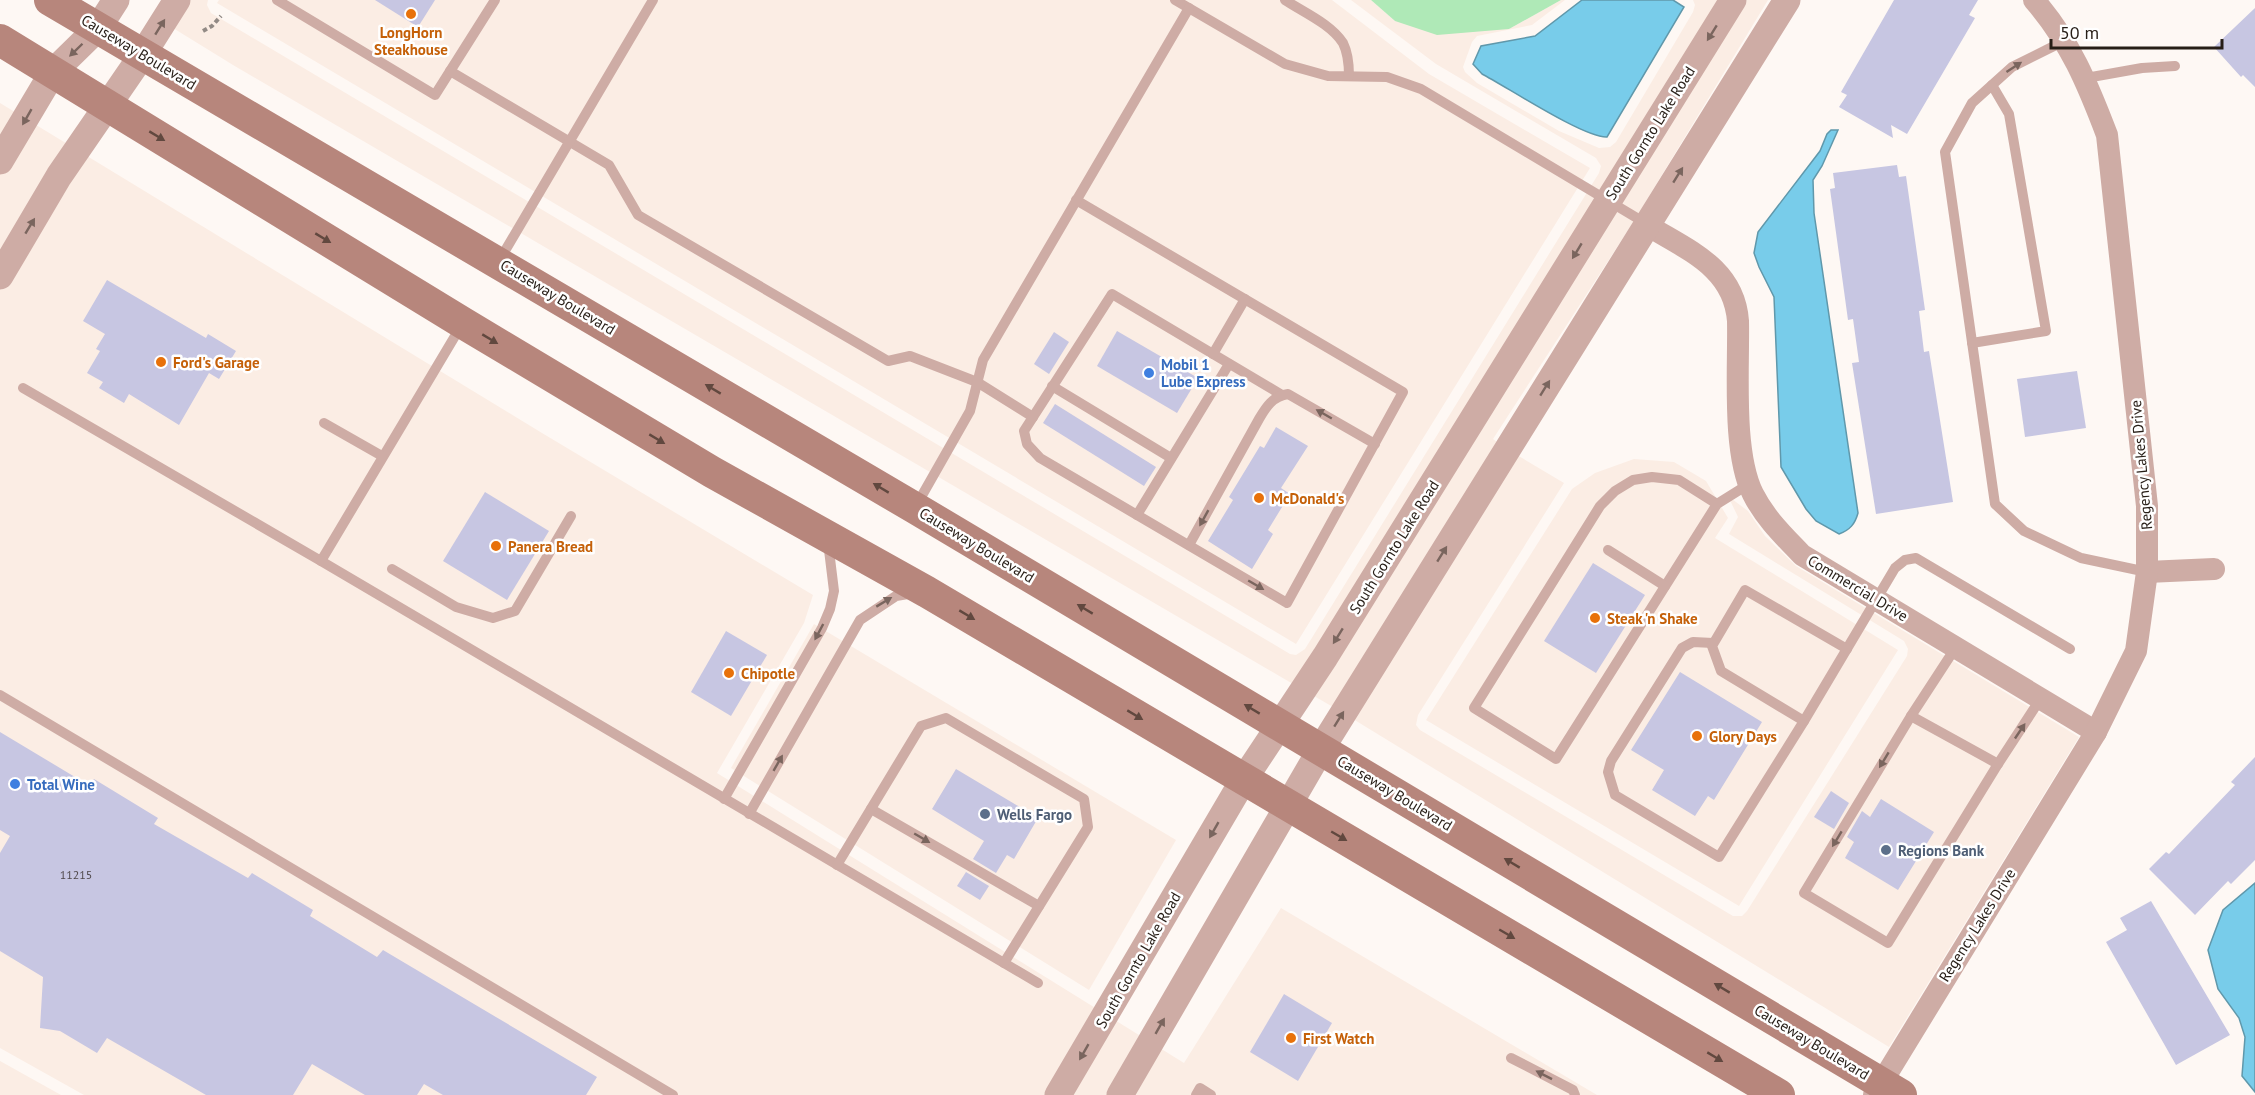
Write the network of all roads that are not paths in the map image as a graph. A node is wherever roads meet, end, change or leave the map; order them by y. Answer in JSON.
{"nodes":[{"id":1,"x":50,"y":0,"type":"edge"},
{"id":2,"x":116,"y":0,"type":"edge"},
{"id":3,"x":177,"y":0,"type":"edge"},
{"id":4,"x":277,"y":0,"type":"edge"},
{"id":5,"x":495,"y":0,"type":"edge"},
{"id":6,"x":653,"y":0,"type":"edge"},
{"id":7,"x":1176,"y":0,"type":"edge"},
{"id":8,"x":1285,"y":0,"type":"edge"},
{"id":9,"x":1732,"y":0,"type":"edge"},
{"id":10,"x":1787,"y":0,"type":"edge"},
{"id":11,"x":2034,"y":0,"type":"edge"},
{"id":12,"x":1189,"y":8,"type":"junction"},
{"id":13,"x":98,"y":28,"type":"junction"},
{"id":14,"x":0,"y":40,"type":"edge"},
{"id":15,"x":2064,"y":41,"type":"junction"},
{"id":16,"x":143,"y":54,"type":"junction"},
{"id":17,"x":2175,"y":66,"type":"dead end"},
{"id":18,"x":450,"y":71,"type":"junction"},
{"id":19,"x":53,"y":72,"type":"junction"},
{"id":20,"x":1349,"y":76,"type":"junction"},
{"id":21,"x":2085,"y":78,"type":"junction"},
{"id":22,"x":1992,"y":85,"type":"junction"},
{"id":23,"x":107,"y":106,"type":"junction"},
{"id":24,"x":569,"y":142,"type":"junction"},
{"id":25,"x":0,"y":161,"type":"edge"},
{"id":26,"x":1076,"y":200,"type":"junction"},
{"id":27,"x":1608,"y":201,"type":"junction"},
{"id":28,"x":1647,"y":225,"type":"junction"},
{"id":29,"x":499,"y":262,"type":"junction"},
{"id":30,"x":0,"y":276,"type":"edge"},
{"id":31,"x":1245,"y":299,"type":"junction"},
{"id":32,"x":463,"y":323,"type":"junction"},
{"id":33,"x":1972,"y":343,"type":"junction"},
{"id":34,"x":1213,"y":354,"type":"junction"},
{"id":35,"x":1229,"y":363,"type":"junction"},
{"id":36,"x":977,"y":382,"type":"junction"},
{"id":37,"x":1052,"y":386,"type":"junction"},
{"id":38,"x":24,"y":388,"type":"dead end"},
{"id":39,"x":1282,"y":395,"type":"junction"},
{"id":40,"x":1033,"y":417,"type":"junction"},
{"id":41,"x":324,"y":423,"type":"dead end"},
{"id":42,"x":1375,"y":444,"type":"junction"},
{"id":43,"x":382,"y":456,"type":"junction"},
{"id":44,"x":1171,"y":458,"type":"junction"},
{"id":45,"x":1749,"y":484,"type":"junction"},
{"id":46,"x":1717,"y":504,"type":"junction"},
{"id":47,"x":915,"y":508,"type":"junction"},
{"id":48,"x":1137,"y":515,"type":"junction"},
{"id":49,"x":571,"y":516,"type":"dead end"},
{"id":50,"x":827,"y":535,"type":"junction"},
{"id":51,"x":1189,"y":545,"type":"junction"},
{"id":52,"x":1608,"y":550,"type":"dead end"},
{"id":53,"x":321,"y":561,"type":"junction"},
{"id":54,"x":392,"y":569,"type":"dead end"},
{"id":55,"x":2214,"y":569,"type":"dead end"},
{"id":56,"x":2147,"y":572,"type":"junction"},
{"id":57,"x":1665,"y":586,"type":"junction"},
{"id":58,"x":927,"y":592,"type":"junction"},
{"id":59,"x":1877,"y":599,"type":"junction"},
{"id":60,"x":1713,"y":643,"type":"junction"},
{"id":61,"x":1956,"y":647,"type":"junction"},
{"id":62,"x":1847,"y":649,"type":"junction"},
{"id":63,"x":2070,"y":649,"type":"dead end"},
{"id":64,"x":0,"y":696,"type":"edge"},
{"id":65,"x":2041,"y":698,"type":"junction"},
{"id":66,"x":1911,"y":716,"type":"junction"},
{"id":67,"x":1804,"y":722,"type":"junction"},
{"id":68,"x":1280,"y":725,"type":"junction"},
{"id":69,"x":2096,"y":732,"type":"junction"},
{"id":70,"x":1321,"y":749,"type":"junction"},
{"id":71,"x":1998,"y":764,"type":"junction"},
{"id":72,"x":1244,"y":779,"type":"junction"},
{"id":73,"x":724,"y":799,"type":"junction"},
{"id":74,"x":1289,"y":806,"type":"junction"},
{"id":75,"x":871,"y":809,"type":"junction"},
{"id":76,"x":749,"y":813,"type":"junction"},
{"id":77,"x":837,"y":865,"type":"junction"},
{"id":78,"x":1040,"y":906,"type":"junction"},
{"id":79,"x":1004,"y":963,"type":"junction"},
{"id":80,"x":1038,"y":982,"type":"dead end"},
{"id":81,"x":1511,"y":1058,"type":"dead end"},
{"id":82,"x":1885,"y":1091,"type":"edge"},
{"id":83,"x":673,"y":1095,"type":"edge"},
{"id":84,"x":1058,"y":1095,"type":"edge"},
{"id":85,"x":1120,"y":1095,"type":"edge"},
{"id":86,"x":1196,"y":1095,"type":"edge"},
{"id":87,"x":1212,"y":1095,"type":"edge"},
{"id":88,"x":1575,"y":1095,"type":"edge"},
{"id":89,"x":1779,"y":1095,"type":"edge"}],
"edges":[{"from":1,"to":13,"type":"main road","name":"Causeway Boulevard"},
{"from":2,"to":13,"type":"street"},
{"from":16,"to":3,"type":"street","one_way":true},
{"from":4,"to":18,"type":"lane"},
{"from":5,"to":18,"type":"lane"},
{"from":6,"to":24,"type":"lane"},
{"from":7,"to":12,"type":"lane"},
{"from":8,"to":20,"type":"lane"},
{"from":9,"to":27,"type":"street","name":"South Gornto Lake Road","one_way":true},
{"from":28,"to":10,"type":"street","one_way":true},
{"from":11,"to":15,"type":"street","name":"Regency Lakes Drive"},
{"from":12,"to":20,"type":"lane"},
{"from":12,"to":26,"type":"lane"},
{"from":13,"to":16,"type":"main road","name":"Causeway Boulevard"},
{"from":13,"to":19,"type":"street","one_way":true},
{"from":14,"to":19,"type":"main road"},
{"from":15,"to":21,"type":"street","name":"Regency Lakes Drive"},
{"from":22,"to":15,"type":"lane","one_way":true},
{"from":16,"to":23,"type":"street"},
{"from":16,"to":29,"type":"main road","name":"Causeway Boulevard"},
{"from":17,"to":21,"type":"lane"},
{"from":18,"to":24,"type":"lane"},
{"from":19,"to":23,"type":"main road"},
{"from":19,"to":25,"type":"street","one_way":true},
{"from":20,"to":27,"type":"lane"},
{"from":21,"to":56,"type":"street","name":"Regency Lakes Drive"},
{"from":22,"to":33,"type":"lane"},
{"from":22,"to":33,"type":"lane"},
{"from":30,"to":23,"type":"street","one_way":true},
{"from":23,"to":32,"type":"main road","one_way":true},
{"from":24,"to":29,"type":"lane"},
{"from":24,"to":36,"type":"lane"},
{"from":26,"to":31,"type":"lane"},
{"from":26,"to":36,"type":"lane"},
{"from":27,"to":28,"type":"lane"},
{"from":27,"to":68,"type":"street","name":"South Gornto Lake Road","one_way":true},
{"from":28,"to":45,"type":"street","name":"Commercial Drive"},
{"from":70,"to":28,"type":"street","one_way":true},
{"from":47,"to":29,"type":"main road","name":"Causeway Boulevard","one_way":true},
{"from":31,"to":34,"type":"lane"},
{"from":31,"to":42,"type":"lane"},
{"from":32,"to":43,"type":"lane"},
{"from":32,"to":50,"type":"main road","one_way":true},
{"from":33,"to":56,"type":"lane"},
{"from":34,"to":35,"type":"lane"},
{"from":34,"to":37,"type":"lane"},
{"from":35,"to":39,"type":"lane"},
{"from":35,"to":44,"type":"lane"},
{"from":36,"to":40,"type":"lane"},
{"from":36,"to":47,"type":"lane"},
{"from":37,"to":40,"type":"lane"},
{"from":37,"to":44,"type":"lane"},
{"from":38,"to":53,"type":"lane"},
{"from":42,"to":39,"type":"lane","one_way":true},
{"from":39,"to":51,"type":"lane","one_way":true},
{"from":40,"to":48,"type":"lane"},
{"from":41,"to":43,"type":"lane"},
{"from":51,"to":42,"type":"lane","one_way":true},
{"from":43,"to":53,"type":"lane"},
{"from":44,"to":48,"type":"lane"},
{"from":45,"to":46,"type":"lane"},
{"from":45,"to":59,"type":"street","name":"Commercial Drive"},
{"from":46,"to":57,"type":"lane"},
{"from":46,"to":57,"type":"lane"},
{"from":68,"to":47,"type":"main road","name":"Causeway Boulevard","one_way":true},
{"from":48,"to":51,"type":"lane"},
{"from":49,"to":54,"type":"lane"},
{"from":50,"to":58,"type":"main road"},
{"from":50,"to":73,"type":"lane","one_way":true},
{"from":52,"to":57,"type":"lane"},
{"from":53,"to":73,"type":"lane"},
{"from":55,"to":56,"type":"street"},
{"from":56,"to":69,"type":"street","name":"Regency Lakes Drive"},
{"from":58,"to":72,"type":"main road","one_way":true},
{"from":76,"to":58,"type":"lane","one_way":true},
{"from":59,"to":61,"type":"street","name":"Commercial Drive"},
{"from":59,"to":62,"type":"lane"},
{"from":59,"to":63,"type":"lane"},
{"from":60,"to":62,"type":"lane"},
{"from":60,"to":67,"type":"lane"},
{"from":60,"to":67,"type":"lane"},
{"from":61,"to":65,"type":"street","name":"Commercial Drive"},
{"from":61,"to":66,"type":"lane"},
{"from":62,"to":67,"type":"lane"},
{"from":64,"to":83,"type":"lane"},
{"from":65,"to":69,"type":"street","name":"Commercial Drive"},
{"from":71,"to":65,"type":"lane","one_way":true},
{"from":66,"to":71,"type":"lane"},
{"from":66,"to":71,"type":"lane","one_way":true},
{"from":68,"to":70,"type":"main road","name":"Causeway Boulevard"},
{"from":68,"to":72,"type":"street","name":"South Gornto Lake Road"},
{"from":69,"to":82,"type":"street","name":"Regency Lakes Drive"},
{"from":70,"to":74,"type":"street"},
{"from":82,"to":70,"type":"main road","name":"Causeway Boulevard","one_way":true},
{"from":72,"to":74,"type":"main road"},
{"from":72,"to":84,"type":"street","name":"South Gornto Lake Road","one_way":true},
{"from":73,"to":76,"type":"lane"},
{"from":85,"to":74,"type":"street","one_way":true},
{"from":74,"to":89,"type":"main road","one_way":true},
{"from":75,"to":77,"type":"lane"},
{"from":75,"to":78,"type":"lane","one_way":true},
{"from":75,"to":78,"type":"lane"},
{"from":76,"to":77,"type":"lane"},
{"from":77,"to":79,"type":"lane"},
{"from":78,"to":79,"type":"lane"},
{"from":79,"to":80,"type":"lane"},
{"from":88,"to":81,"type":"lane","one_way":true},
{"from":86,"to":87,"type":"lane"}]}
